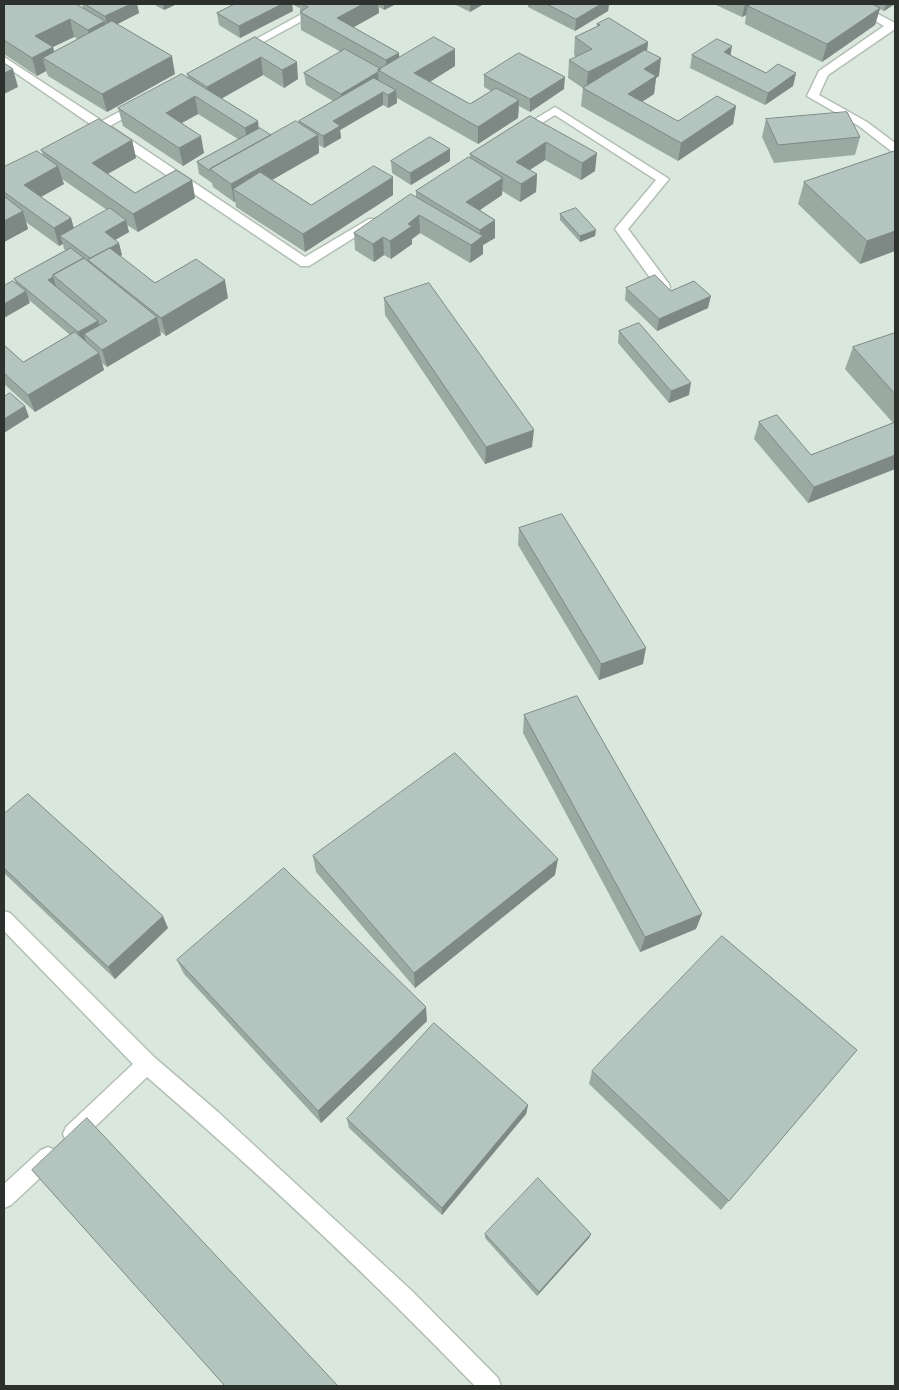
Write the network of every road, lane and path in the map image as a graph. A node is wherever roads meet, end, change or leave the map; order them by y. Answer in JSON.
{"nodes":[{"id":1,"x":328,"y":4,"type":"edge"},
{"id":2,"x":852,"y":4,"type":"edge"},
{"id":3,"x":227,"y":58,"type":"edge"},
{"id":4,"x":4,"y":60,"type":"edge"},
{"id":5,"x":152,"y":99,"type":"edge"},
{"id":6,"x":101,"y":126,"type":"junction"},
{"id":7,"x":85,"y":134,"type":"edge"},
{"id":8,"x":512,"y":136,"type":"edge"},
{"id":9,"x":895,"y":148,"type":"edge"},
{"id":10,"x":386,"y":214,"type":"edge"},
{"id":11,"x":664,"y":287,"type":"edge"},
{"id":12,"x":4,"y":919,"type":"edge"},
{"id":13,"x":147,"y":1064,"type":"junction"},
{"id":14,"x":4,"y":1198,"type":"edge"},
{"id":15,"x":490,"y":1386,"type":"edge"}],
"edges":[{"from":1,"to":3,"type":"lane"},
{"from":2,"to":9,"type":"lane"},
{"from":4,"to":6,"type":"lane"},
{"from":5,"to":6,"type":"lane"},
{"from":6,"to":7,"type":"lane"},
{"from":6,"to":10,"type":"lane"},
{"from":8,"to":11,"type":"lane"},
{"from":12,"to":13,"type":"lane"},
{"from":13,"to":14,"type":"lane"},
{"from":13,"to":15,"type":"lane"}]}
